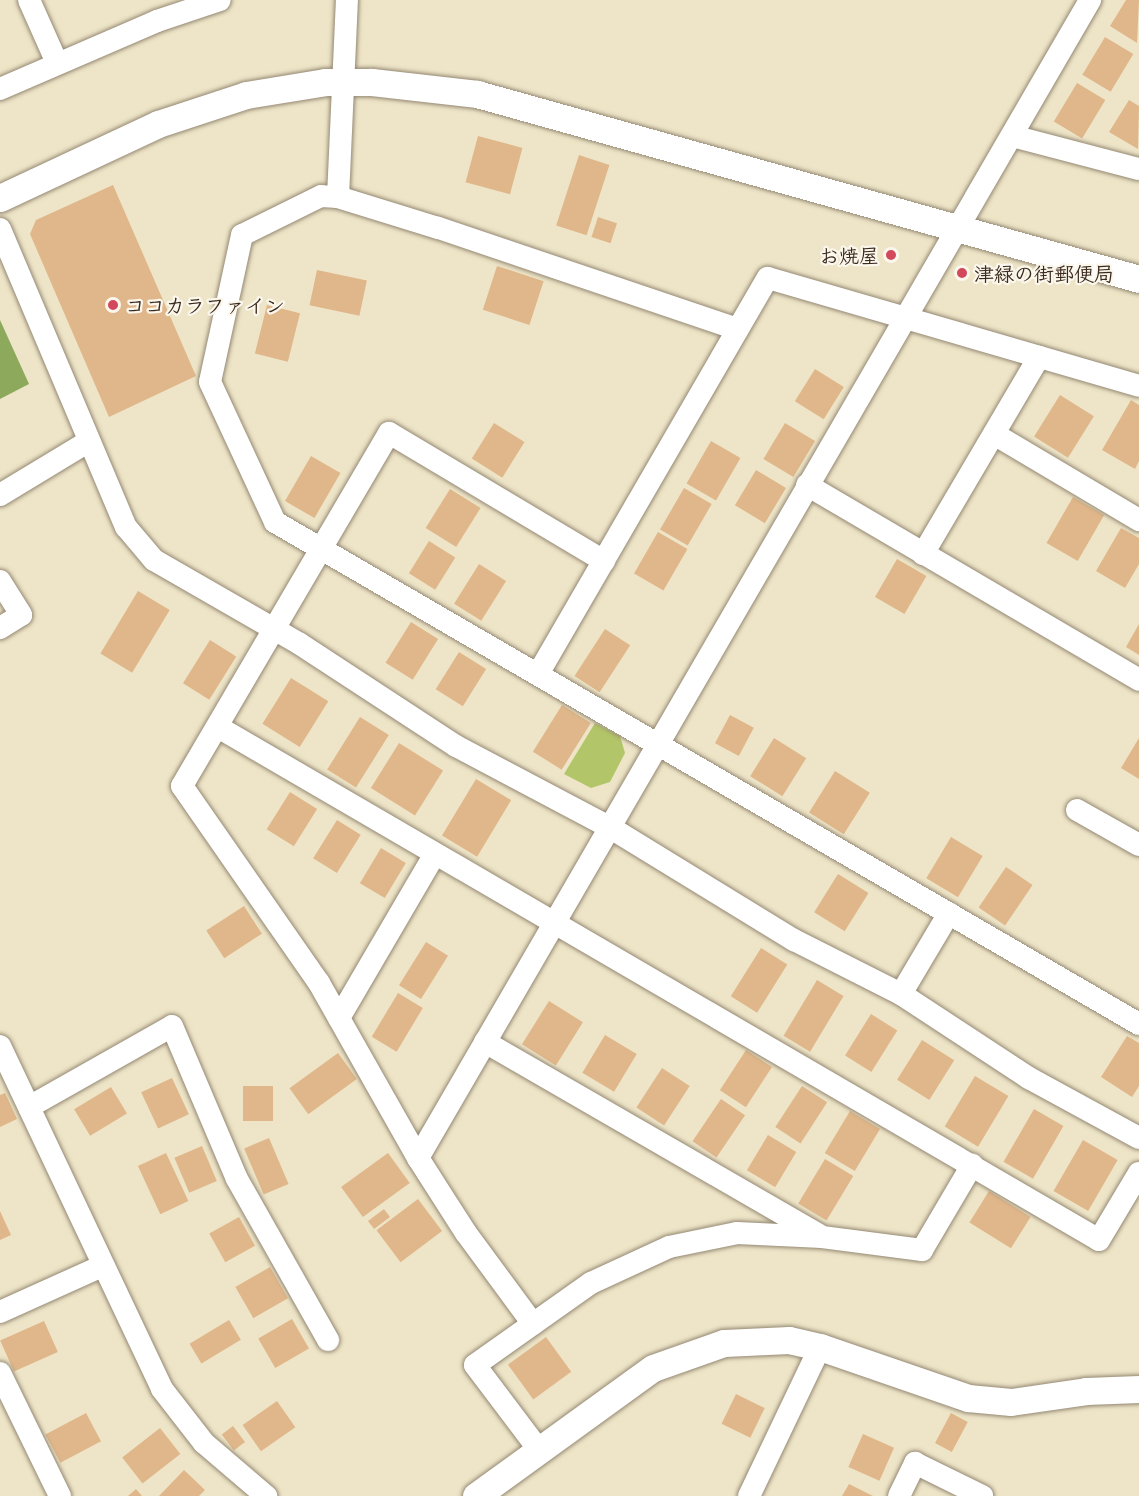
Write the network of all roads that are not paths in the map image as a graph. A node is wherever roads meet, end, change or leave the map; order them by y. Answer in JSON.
{"nodes":[{"id":1,"x":29,"y":0,"type":"edge"},
{"id":2,"x":169,"y":0,"type":"edge"},
{"id":3,"x":220,"y":0,"type":"edge"},
{"id":4,"x":346,"y":0,"type":"edge"},
{"id":5,"x":1090,"y":0,"type":"edge"},
{"id":6,"x":157,"y":21,"type":"junction"},
{"id":7,"x":57,"y":63,"type":"junction"},
{"id":8,"x":343,"y":81,"type":"junction"},
{"id":9,"x":0,"y":89,"type":"edge"},
{"id":10,"x":1012,"y":136,"type":"junction"},
{"id":11,"x":1139,"y":170,"type":"edge"},
{"id":12,"x":338,"y":197,"type":"junction"},
{"id":13,"x":0,"y":198,"type":"edge"},
{"id":14,"x":957,"y":228,"type":"junction"},
{"id":15,"x":0,"y":229,"type":"edge"},
{"id":16,"x":1139,"y":279,"type":"edge"},
{"id":17,"x":905,"y":317,"type":"junction"},
{"id":18,"x":737,"y":329,"type":"junction"},
{"id":19,"x":1039,"y":357,"type":"junction"},
{"id":20,"x":1139,"y":386,"type":"edge"},
{"id":21,"x":994,"y":434,"type":"junction"},
{"id":22,"x":89,"y":441,"type":"junction"},
{"id":23,"x":807,"y":485,"type":"junction"},
{"id":24,"x":0,"y":495,"type":"edge"},
{"id":25,"x":1139,"y":520,"type":"edge"},
{"id":26,"x":320,"y":549,"type":"junction"},
{"id":27,"x":923,"y":554,"type":"junction"},
{"id":28,"x":604,"y":561,"type":"junction"},
{"id":29,"x":0,"y":581,"type":"edge"},
{"id":30,"x":0,"y":628,"type":"edge"},
{"id":31,"x":272,"y":629,"type":"junction"},
{"id":32,"x":538,"y":674,"type":"junction"},
{"id":33,"x":1139,"y":680,"type":"edge"},
{"id":34,"x":218,"y":727,"type":"junction"},
{"id":35,"x":658,"y":746,"type":"junction"},
{"id":36,"x":1077,"y":810,"type":"dead end"},
{"id":37,"x":611,"y":828,"type":"junction"},
{"id":38,"x":1139,"y":845,"type":"edge"},
{"id":39,"x":435,"y":854,"type":"junction"},
{"id":40,"x":949,"y":914,"type":"junction"},
{"id":41,"x":554,"y":922,"type":"junction"},
{"id":42,"x":902,"y":994,"type":"junction"},
{"id":43,"x":339,"y":1018,"type":"junction"},
{"id":44,"x":1139,"y":1024,"type":"edge"},
{"id":45,"x":485,"y":1041,"type":"junction"},
{"id":46,"x":0,"y":1046,"type":"edge"},
{"id":47,"x":29,"y":1107,"type":"junction"},
{"id":48,"x":1139,"y":1138,"type":"edge"},
{"id":49,"x":418,"y":1158,"type":"junction"},
{"id":50,"x":972,"y":1165,"type":"junction"},
{"id":51,"x":1139,"y":1173,"type":"edge"},
{"id":52,"x":822,"y":1237,"type":"junction"},
{"id":53,"x":102,"y":1266,"type":"junction"},
{"id":54,"x":0,"y":1312,"type":"edge"},
{"id":55,"x":532,"y":1324,"type":"junction"},
{"id":56,"x":328,"y":1340,"type":"dead end"},
{"id":57,"x":820,"y":1347,"type":"junction"},
{"id":58,"x":0,"y":1373,"type":"edge"},
{"id":59,"x":1139,"y":1389,"type":"edge"},
{"id":60,"x":539,"y":1450,"type":"junction"},
{"id":61,"x":60,"y":1496,"type":"edge"},
{"id":62,"x":266,"y":1496,"type":"edge"},
{"id":63,"x":476,"y":1496,"type":"edge"},
{"id":64,"x":749,"y":1496,"type":"edge"},
{"id":65,"x":899,"y":1496,"type":"edge"},
{"id":66,"x":982,"y":1496,"type":"edge"}],
"edges":[{"from":1,"to":7,"type":"street"},
{"from":2,"to":6,"type":"street"},
{"from":3,"to":6,"type":"street"},
{"from":4,"to":8,"type":"street"},
{"from":5,"to":10,"type":"street"},
{"from":6,"to":7,"type":"street"},
{"from":7,"to":9,"type":"street"},
{"from":8,"to":12,"type":"street"},
{"from":8,"to":13,"type":"street"},
{"from":8,"to":14,"type":"street"},
{"from":10,"to":11,"type":"street"},
{"from":10,"to":14,"type":"street"},
{"from":12,"to":18,"type":"street"},
{"from":12,"to":26,"type":"street"},
{"from":14,"to":16,"type":"street"},
{"from":14,"to":17,"type":"street"},
{"from":15,"to":22,"type":"street"},
{"from":17,"to":18,"type":"street"},
{"from":17,"to":19,"type":"street"},
{"from":17,"to":23,"type":"street"},
{"from":18,"to":28,"type":"street"},
{"from":19,"to":20,"type":"street"},
{"from":19,"to":21,"type":"street"},
{"from":21,"to":25,"type":"street"},
{"from":21,"to":27,"type":"street"},
{"from":22,"to":24,"type":"street"},
{"from":22,"to":31,"type":"street"},
{"from":23,"to":27,"type":"street"},
{"from":23,"to":35,"type":"street"},
{"from":26,"to":28,"type":"street"},
{"from":26,"to":31,"type":"street"},
{"from":26,"to":32,"type":"street"},
{"from":27,"to":33,"type":"street"},
{"from":28,"to":32,"type":"street"},
{"from":29,"to":30,"type":"street"},
{"from":31,"to":34,"type":"street"},
{"from":31,"to":37,"type":"street"},
{"from":32,"to":35,"type":"street"},
{"from":34,"to":39,"type":"street"},
{"from":34,"to":43,"type":"street"},
{"from":35,"to":37,"type":"street"},
{"from":35,"to":40,"type":"street"},
{"from":36,"to":38,"type":"street"},
{"from":37,"to":41,"type":"street"},
{"from":37,"to":42,"type":"street"},
{"from":39,"to":41,"type":"street"},
{"from":39,"to":43,"type":"street"},
{"from":40,"to":42,"type":"street"},
{"from":40,"to":44,"type":"street"},
{"from":41,"to":45,"type":"street"},
{"from":41,"to":50,"type":"street"},
{"from":42,"to":48,"type":"street"},
{"from":43,"to":49,"type":"street"},
{"from":45,"to":49,"type":"street"},
{"from":45,"to":52,"type":"street"},
{"from":46,"to":47,"type":"street"},
{"from":47,"to":53,"type":"street"},
{"from":47,"to":56,"type":"street"},
{"from":49,"to":55,"type":"street"},
{"from":50,"to":51,"type":"street"},
{"from":50,"to":52,"type":"street"},
{"from":52,"to":55,"type":"street"},
{"from":53,"to":54,"type":"street"},
{"from":53,"to":62,"type":"street"},
{"from":55,"to":60,"type":"street"},
{"from":57,"to":59,"type":"street"},
{"from":57,"to":60,"type":"street"},
{"from":57,"to":64,"type":"street"},
{"from":58,"to":61,"type":"street"},
{"from":60,"to":63,"type":"street"},
{"from":65,"to":66,"type":"street"}]}
